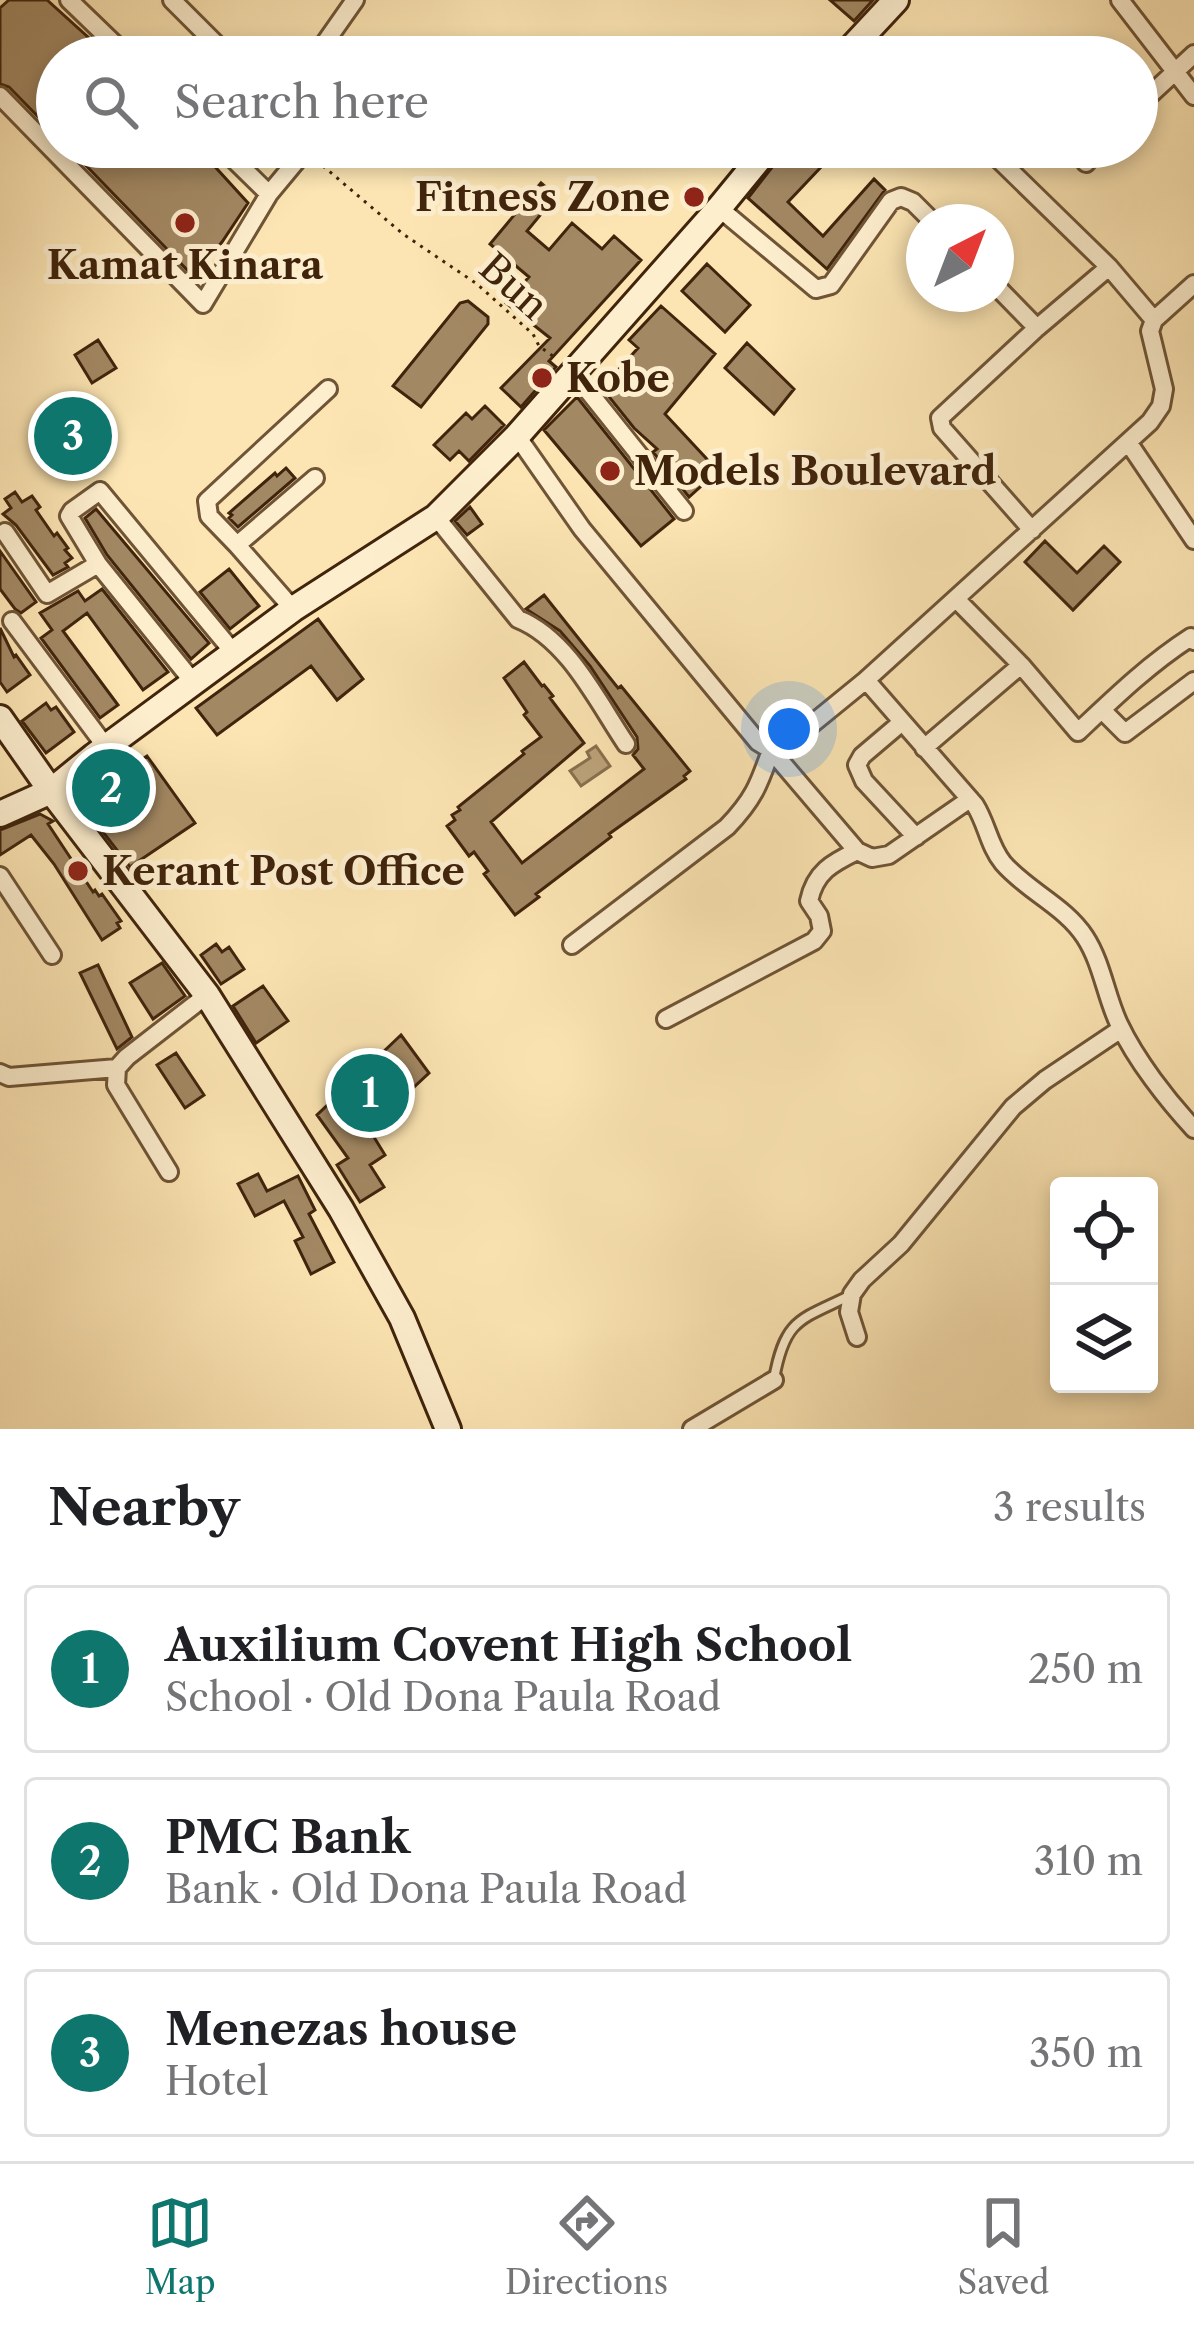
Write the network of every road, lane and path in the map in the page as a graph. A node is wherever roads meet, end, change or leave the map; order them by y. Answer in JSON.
{"nodes":[{"id":1,"x":69,"y":0,"type":"edge"},
{"id":2,"x":172,"y":0,"type":"edge"},
{"id":3,"x":355,"y":0,"type":"edge"},
{"id":4,"x":896,"y":0,"type":"edge"},
{"id":5,"x":1120,"y":0,"type":"edge"},
{"id":6,"x":863,"y":32,"type":"junction"},
{"id":7,"x":106,"y":36,"type":"edge"},
{"id":8,"x":208,"y":36,"type":"edge"},
{"id":9,"x":330,"y":36,"type":"edge"},
{"id":10,"x":860,"y":36,"type":"edge"},
{"id":11,"x":867,"y":36,"type":"edge"},
{"id":12,"x":1149,"y":36,"type":"edge"},
{"id":13,"x":1158,"y":48,"type":"edge"},
{"id":14,"x":1194,"y":54,"type":"edge"},
{"id":15,"x":1176,"y":70,"type":"junction"},
{"id":16,"x":1158,"y":87,"type":"edge"},
{"id":17,"x":1194,"y":95,"type":"edge"},
{"id":18,"x":0,"y":96,"type":"edge"},
{"id":19,"x":36,"y":133,"type":"edge"},
{"id":20,"x":70,"y":168,"type":"edge"},
{"id":21,"x":242,"y":168,"type":"edge"},
{"id":22,"x":291,"y":168,"type":"edge"},
{"id":23,"x":329,"y":168,"type":"edge"},
{"id":24,"x":752,"y":168,"type":"edge"},
{"id":25,"x":1008,"y":168,"type":"edge"},
{"id":26,"x":269,"y":194,"type":"junction"},
{"id":27,"x":915,"y":204,"type":"edge"},
{"id":28,"x":719,"y":208,"type":"junction"},
{"id":29,"x":1109,"y":267,"type":"junction"},
{"id":30,"x":1194,"y":284,"type":"edge"},
{"id":31,"x":1014,"y":304,"type":"edge"},
{"id":32,"x":1154,"y":320,"type":"junction"},
{"id":33,"x":1037,"y":328,"type":"junction"},
{"id":34,"x":573,"y":372,"type":"junction"},
{"id":35,"x":328,"y":389,"type":"dead end"},
{"id":36,"x":518,"y":436,"type":"junction"},
{"id":37,"x":1128,"y":442,"type":"junction"},
{"id":38,"x":314,"y":478,"type":"dead end"},
{"id":39,"x":683,"y":511,"type":"dead end"},
{"id":40,"x":436,"y":517,"type":"junction"},
{"id":41,"x":1032,"y":530,"type":"junction"},
{"id":42,"x":4,"y":532,"type":"dead end"},
{"id":43,"x":1194,"y":540,"type":"edge"},
{"id":44,"x":237,"y":544,"type":"junction"},
{"id":45,"x":98,"y":564,"type":"junction"},
{"id":46,"x":956,"y":599,"type":"junction"},
{"id":47,"x":293,"y":609,"type":"junction"},
{"id":48,"x":12,"y":621,"type":"dead end"},
{"id":49,"x":1194,"y":641,"type":"edge"},
{"id":50,"x":234,"y":653,"type":"junction"},
{"id":51,"x":1021,"y":665,"type":"junction"},
{"id":52,"x":866,"y":680,"type":"junction"},
{"id":53,"x":1194,"y":681,"type":"edge"},
{"id":54,"x":194,"y":683,"type":"junction"},
{"id":55,"x":1102,"y":710,"type":"junction"},
{"id":56,"x":0,"y":718,"type":"edge"},
{"id":57,"x":902,"y":722,"type":"junction"},
{"id":58,"x":626,"y":744,"type":"dead end"},
{"id":59,"x":106,"y":747,"type":"junction"},
{"id":60,"x":925,"y":748,"type":"junction"},
{"id":61,"x":771,"y":750,"type":"junction"},
{"id":62,"x":51,"y":791,"type":"junction"},
{"id":63,"x":970,"y":799,"type":"junction"},
{"id":64,"x":0,"y":814,"type":"edge"},
{"id":65,"x":916,"y":837,"type":"junction"},
{"id":66,"x":857,"y":851,"type":"junction"},
{"id":67,"x":0,"y":876,"type":"edge"},
{"id":68,"x":572,"y":945,"type":"dead end"},
{"id":69,"x":52,"y":955,"type":"dead end"},
{"id":70,"x":207,"y":995,"type":"junction"},
{"id":71,"x":667,"y":1018,"type":"dead end"},
{"id":72,"x":1121,"y":1029,"type":"junction"},
{"id":73,"x":117,"y":1068,"type":"junction"},
{"id":74,"x":0,"y":1072,"type":"edge"},
{"id":75,"x":1194,"y":1129,"type":"edge"},
{"id":76,"x":169,"y":1172,"type":"dead end"},
{"id":77,"x":852,"y":1294,"type":"junction"},
{"id":78,"x":857,"y":1337,"type":"dead end"},
{"id":79,"x":774,"y":1380,"type":"joint"},
{"id":80,"x":448,"y":1429,"type":"edge"},
{"id":81,"x":692,"y":1429,"type":"edge"}],
"edges":[{"from":1,"to":7,"type":"street"},
{"from":2,"to":8,"type":"street"},
{"from":3,"to":9,"type":"street"},
{"from":4,"to":6,"type":"main road"},
{"from":5,"to":12,"type":"street"},
{"from":6,"to":10,"type":"main road"},
{"from":6,"to":11,"type":"street"},
{"from":13,"to":15,"type":"street"},
{"from":14,"to":15,"type":"street"},
{"from":15,"to":16,"type":"street"},
{"from":15,"to":17,"type":"street"},
{"from":18,"to":19,"type":"street"},
{"from":20,"to":26,"type":"street"},
{"from":21,"to":26,"type":"street"},
{"from":22,"to":26,"type":"street"},
{"from":23,"to":34,"type":"path","name":"Bun"},
{"from":24,"to":28,"type":"main road"},
{"from":25,"to":29,"type":"street"},
{"from":27,"to":28,"type":"street"},
{"from":28,"to":34,"type":"main road"},
{"from":29,"to":32,"type":"street"},
{"from":29,"to":33,"type":"street"},
{"from":30,"to":32,"type":"street"},
{"from":31,"to":33,"type":"street"},
{"from":32,"to":37,"type":"street"},
{"from":33,"to":41,"type":"street"},
{"from":34,"to":36,"type":"main road"},
{"from":34,"to":39,"type":"street"},
{"from":35,"to":44,"type":"street"},
{"from":36,"to":40,"type":"main road"},
{"from":36,"to":61,"type":"street"},
{"from":37,"to":41,"type":"street"},
{"from":37,"to":43,"type":"street"},
{"from":38,"to":44,"type":"street"},
{"from":40,"to":47,"type":"main road"},
{"from":40,"to":58,"type":"street"},
{"from":41,"to":46,"type":"street"},
{"from":42,"to":45,"type":"street"},
{"from":44,"to":47,"type":"street"},
{"from":45,"to":50,"type":"street"},
{"from":45,"to":54,"type":"street"},
{"from":46,"to":51,"type":"street"},
{"from":46,"to":52,"type":"street"},
{"from":47,"to":50,"type":"main road"},
{"from":48,"to":59,"type":"street"},
{"from":49,"to":55,"type":"street"},
{"from":50,"to":54,"type":"main road"},
{"from":51,"to":55,"type":"street"},
{"from":51,"to":60,"type":"street"},
{"from":52,"to":57,"type":"street"},
{"from":52,"to":61,"type":"street"},
{"from":53,"to":55,"type":"street"},
{"from":54,"to":59,"type":"main road"},
{"from":56,"to":62,"type":"main road"},
{"from":57,"to":60,"type":"street"},
{"from":57,"to":65,"type":"street"},
{"from":59,"to":62,"type":"main road"},
{"from":60,"to":63,"type":"street"},
{"from":61,"to":66,"type":"street"},
{"from":61,"to":68,"type":"street"},
{"from":62,"to":64,"type":"main road"},
{"from":62,"to":70,"type":"main road"},
{"from":63,"to":65,"type":"street"},
{"from":63,"to":72,"type":"street"},
{"from":65,"to":66,"type":"street"},
{"from":66,"to":71,"type":"street"},
{"from":67,"to":69,"type":"street"},
{"from":70,"to":73,"type":"street"},
{"from":70,"to":80,"type":"main road"},
{"from":72,"to":75,"type":"street"},
{"from":72,"to":77,"type":"street"},
{"from":73,"to":74,"type":"street"},
{"from":73,"to":76,"type":"street"},
{"from":77,"to":78,"type":"street"},
{"from":77,"to":79,"type":"lane"},
{"from":79,"to":81,"type":"street"}]}
